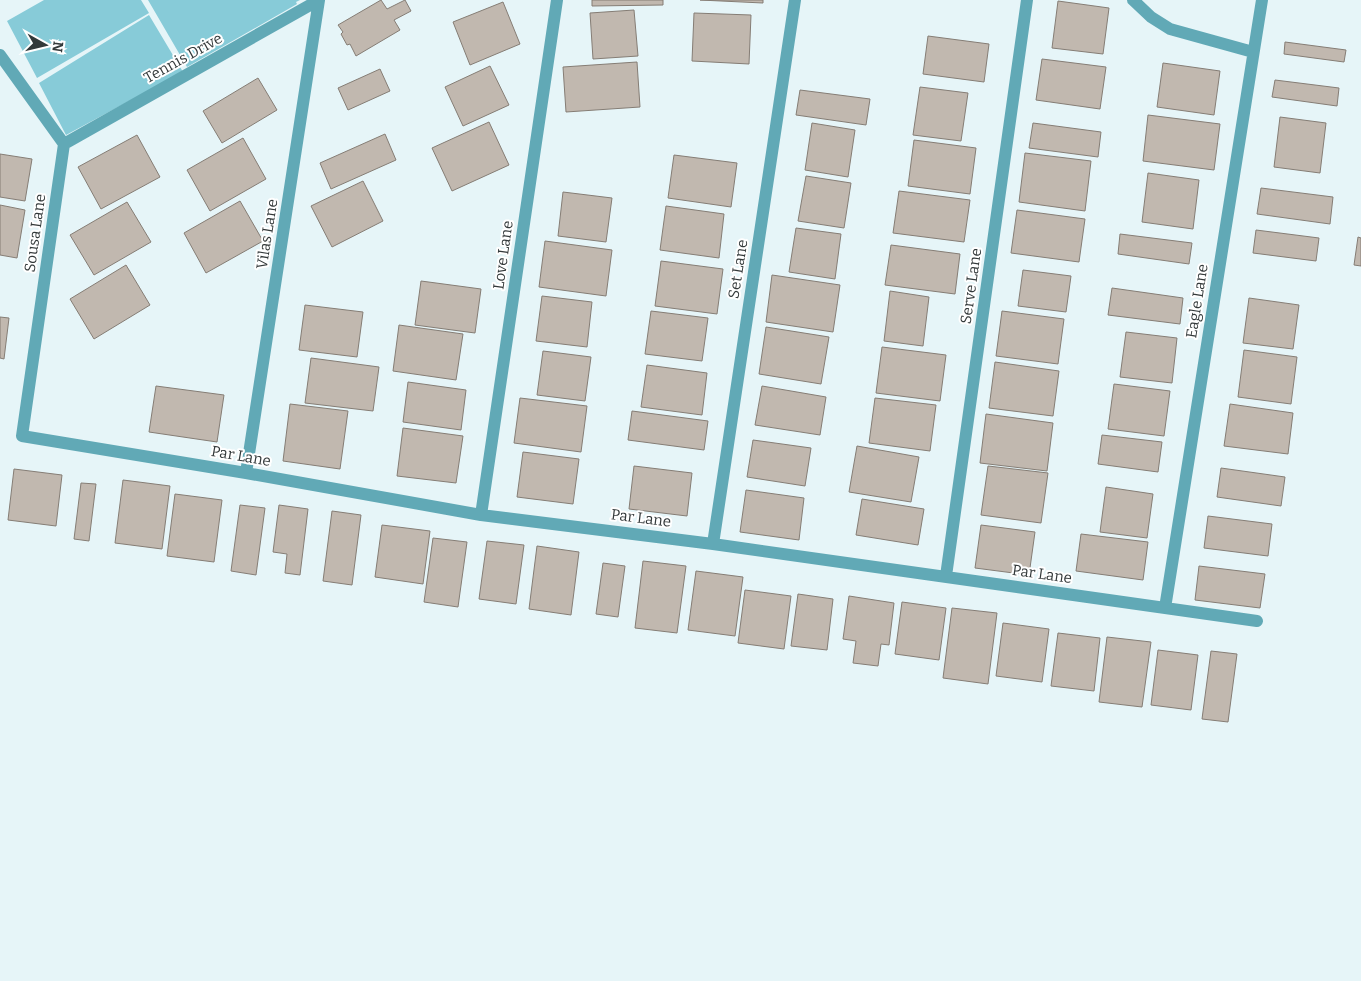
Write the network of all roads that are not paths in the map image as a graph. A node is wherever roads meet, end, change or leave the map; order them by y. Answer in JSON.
{"nodes":[{"id":1,"x":319,"y":0,"type":"edge"},
{"id":2,"x":556,"y":0,"type":"edge"},
{"id":3,"x":794,"y":0,"type":"edge"},
{"id":4,"x":1027,"y":0,"type":"edge"},
{"id":5,"x":1134,"y":0,"type":"edge"},
{"id":6,"x":1262,"y":0,"type":"edge"},
{"id":7,"x":1253,"y":52,"type":"junction"},
{"id":8,"x":0,"y":54,"type":"edge"},
{"id":9,"x":64,"y":144,"type":"junction"},
{"id":10,"x":22,"y":436,"type":"joint"},
{"id":11,"x":246,"y":473,"type":"junction"},
{"id":12,"x":481,"y":514,"type":"junction"},
{"id":13,"x":713,"y":544,"type":"junction"},
{"id":14,"x":946,"y":576,"type":"junction"},
{"id":15,"x":1165,"y":608,"type":"junction"},
{"id":16,"x":1257,"y":621,"type":"dead end"}],
"edges":[{"from":1,"to":9,"type":"street","name":"Tennis Drive"},
{"from":1,"to":11,"type":"street","name":"Vilas Lane"},
{"from":2,"to":12,"type":"street","name":"Love Lane"},
{"from":3,"to":13,"type":"street","name":"Set Lane"},
{"from":4,"to":14,"type":"street","name":"Serve Lane"},
{"from":5,"to":7,"type":"street"},
{"from":6,"to":7,"type":"street","name":"Eagle Lane"},
{"from":7,"to":15,"type":"street","name":"Eagle Lane"},
{"from":8,"to":9,"type":"street"},
{"from":9,"to":10,"type":"street","name":"Sousa Lane"},
{"from":10,"to":11,"type":"street","name":"Par Lane"},
{"from":11,"to":12,"type":"street","name":"Par Lane"},
{"from":12,"to":13,"type":"street","name":"Par Lane"},
{"from":13,"to":14,"type":"street","name":"Par Lane"},
{"from":14,"to":15,"type":"street","name":"Par Lane"},
{"from":15,"to":16,"type":"street","name":"Par Lane"}]}
